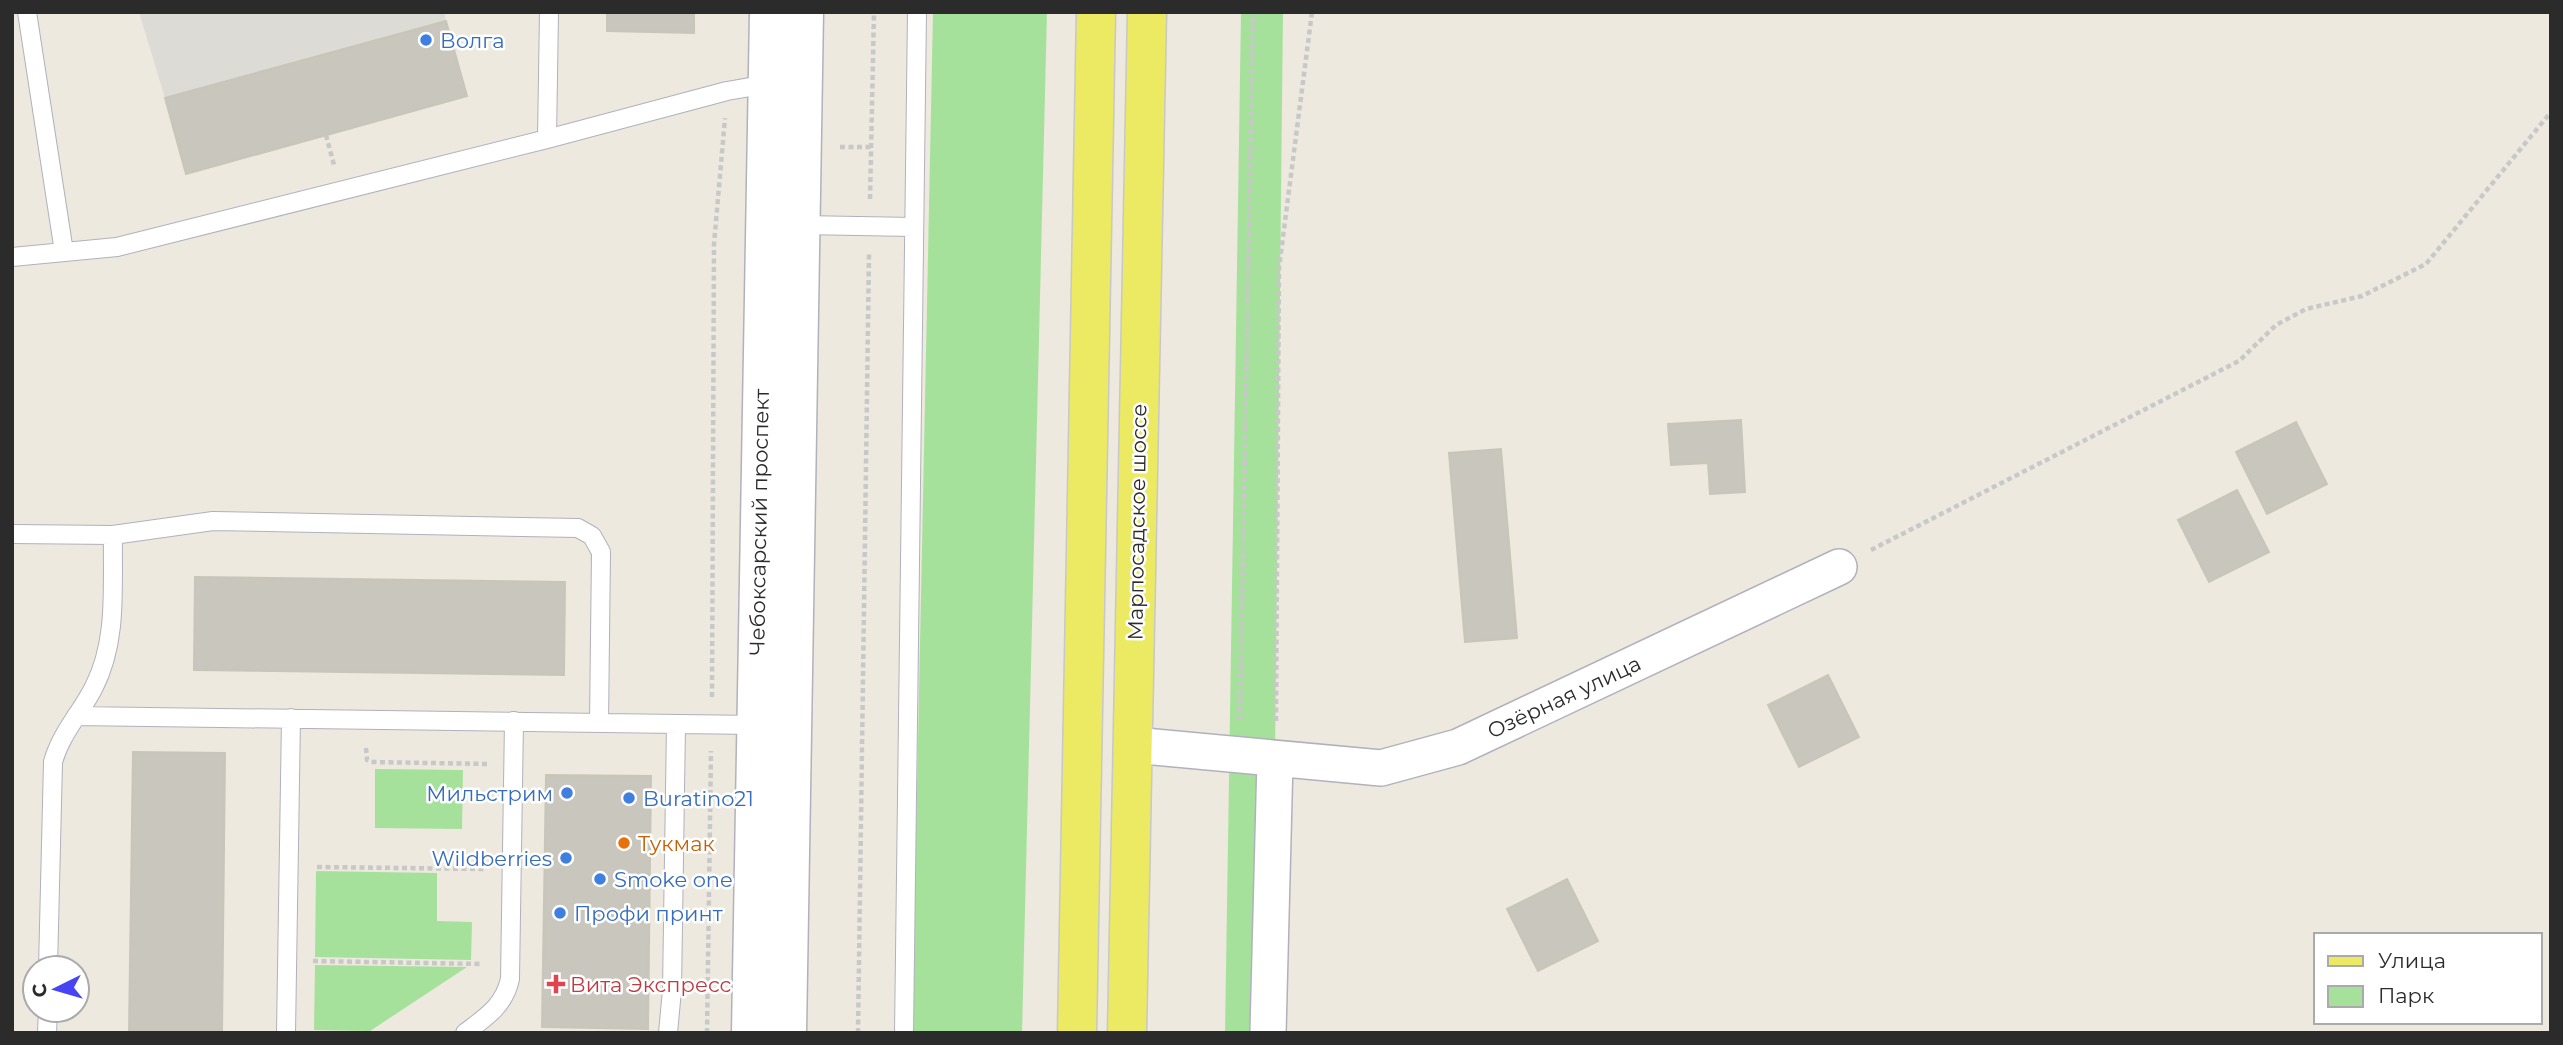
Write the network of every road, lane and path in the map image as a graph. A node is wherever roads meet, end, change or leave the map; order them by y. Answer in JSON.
{"nodes":[{"id":1,"x":27,"y":12,"type":"edge"},
{"id":2,"x":549,"y":12,"type":"edge"},
{"id":3,"x":769,"y":12,"type":"edge"},
{"id":4,"x":804,"y":12,"type":"edge"},
{"id":5,"x":874,"y":12,"type":"edge"},
{"id":6,"x":917,"y":12,"type":"edge"},
{"id":7,"x":1096,"y":12,"type":"edge"},
{"id":8,"x":1147,"y":12,"type":"edge"},
{"id":9,"x":1253,"y":12,"type":"edge"},
{"id":10,"x":1312,"y":12,"type":"edge"},
{"id":11,"x":767,"y":84,"type":"junction"},
{"id":12,"x":726,"y":110,"type":"dead end"},
{"id":13,"x":2551,"y":112,"type":"edge"},
{"id":14,"x":547,"y":139,"type":"junction"},
{"id":15,"x":834,"y":147,"type":"dead end"},
{"id":16,"x":871,"y":148,"type":"junction"},
{"id":17,"x":870,"y":201,"type":"dead end"},
{"id":18,"x":801,"y":225,"type":"junction"},
{"id":19,"x":914,"y":226,"type":"junction"},
{"id":20,"x":869,"y":243,"type":"dead end"},
{"id":21,"x":64,"y":252,"type":"junction"},
{"id":22,"x":12,"y":257,"type":"edge"},
{"id":23,"x":12,"y":534,"type":"edge"},
{"id":24,"x":113,"y":535,"type":"junction"},
{"id":25,"x":1839,"y":567,"type":"joint"},
{"id":26,"x":712,"y":698,"type":"dead end"},
{"id":27,"x":76,"y":716,"type":"junction"},
{"id":28,"x":291,"y":718,"type":"junction"},
{"id":29,"x":366,"y":720,"type":"junction"},
{"id":30,"x":514,"y":721,"type":"junction"},
{"id":31,"x":599,"y":723,"type":"junction"},
{"id":32,"x":676,"y":724,"type":"junction"},
{"id":33,"x":755,"y":725,"type":"junction"},
{"id":34,"x":1240,"y":725,"type":"dead end"},
{"id":35,"x":1133,"y":745,"type":"junction"},
{"id":36,"x":711,"y":750,"type":"dead end"},
{"id":37,"x":1275,"y":760,"type":"junction"},
{"id":38,"x":513,"y":765,"type":"junction"},
{"id":39,"x":288,"y":866,"type":"junction"},
{"id":40,"x":512,"y":870,"type":"junction"},
{"id":41,"x":48,"y":954,"type":"edge"},
{"id":42,"x":287,"y":961,"type":"junction"},
{"id":43,"x":510,"y":964,"type":"junction"},
{"id":44,"x":286,"y":1033,"type":"edge"},
{"id":45,"x":465,"y":1033,"type":"edge"},
{"id":46,"x":668,"y":1033,"type":"edge"},
{"id":47,"x":707,"y":1033,"type":"edge"},
{"id":48,"x":751,"y":1033,"type":"edge"},
{"id":49,"x":787,"y":1033,"type":"edge"},
{"id":50,"x":858,"y":1033,"type":"edge"},
{"id":51,"x":904,"y":1033,"type":"edge"},
{"id":52,"x":1077,"y":1033,"type":"edge"},
{"id":53,"x":1127,"y":1033,"type":"edge"},
{"id":54,"x":1268,"y":1033,"type":"edge"}],
"edges":[{"from":1,"to":21,"type":"lane"},
{"from":2,"to":14,"type":"lane"},
{"from":3,"to":11,"type":"street","name":"Чебоксарский проспект"},
{"from":4,"to":18,"type":"street","name":"Чебоксарский проспект"},
{"from":5,"to":16,"type":"path"},
{"from":6,"to":19,"type":"lane"},
{"from":7,"to":52,"type":"main road"},
{"from":8,"to":35,"type":"main road","name":"Марпосадское шоссе"},
{"from":9,"to":34,"type":"path"},
{"from":10,"to":37,"type":"path"},
{"from":11,"to":14,"type":"lane"},
{"from":11,"to":33,"type":"street","name":"Чебоксарский проспект"},
{"from":12,"to":26,"type":"path"},
{"from":13,"to":25,"type":"path"},
{"from":14,"to":21,"type":"lane"},
{"from":15,"to":16,"type":"path"},
{"from":16,"to":17,"type":"path"},
{"from":18,"to":19,"type":"lane"},
{"from":18,"to":49,"type":"street","name":"Чебоксарский проспект"},
{"from":19,"to":51,"type":"lane"},
{"from":20,"to":50,"type":"path"},
{"from":21,"to":22,"type":"lane"},
{"from":23,"to":24,"type":"lane"},
{"from":24,"to":27,"type":"lane"},
{"from":24,"to":31,"type":"lane"},
{"from":25,"to":37,"type":"street","name":"Озёрная улица"},
{"from":27,"to":28,"type":"lane"},
{"from":27,"to":41,"type":"lane"},
{"from":28,"to":29,"type":"lane"},
{"from":28,"to":39,"type":"lane"},
{"from":29,"to":30,"type":"lane"},
{"from":29,"to":38,"type":"path"},
{"from":30,"to":31,"type":"lane"},
{"from":30,"to":38,"type":"lane"},
{"from":31,"to":32,"type":"lane"},
{"from":32,"to":33,"type":"lane"},
{"from":32,"to":46,"type":"lane"},
{"from":33,"to":48,"type":"street","name":"Чебоксарский проспект"},
{"from":35,"to":37,"type":"street","name":"Озёрная улица"},
{"from":35,"to":53,"type":"main road","name":"Марпосадское шоссе"},
{"from":36,"to":47,"type":"path"},
{"from":37,"to":54,"type":"street"},
{"from":38,"to":40,"type":"lane"},
{"from":39,"to":40,"type":"path"},
{"from":39,"to":42,"type":"lane"},
{"from":40,"to":43,"type":"lane"},
{"from":42,"to":43,"type":"path"},
{"from":42,"to":44,"type":"lane"},
{"from":43,"to":45,"type":"lane"}]}
